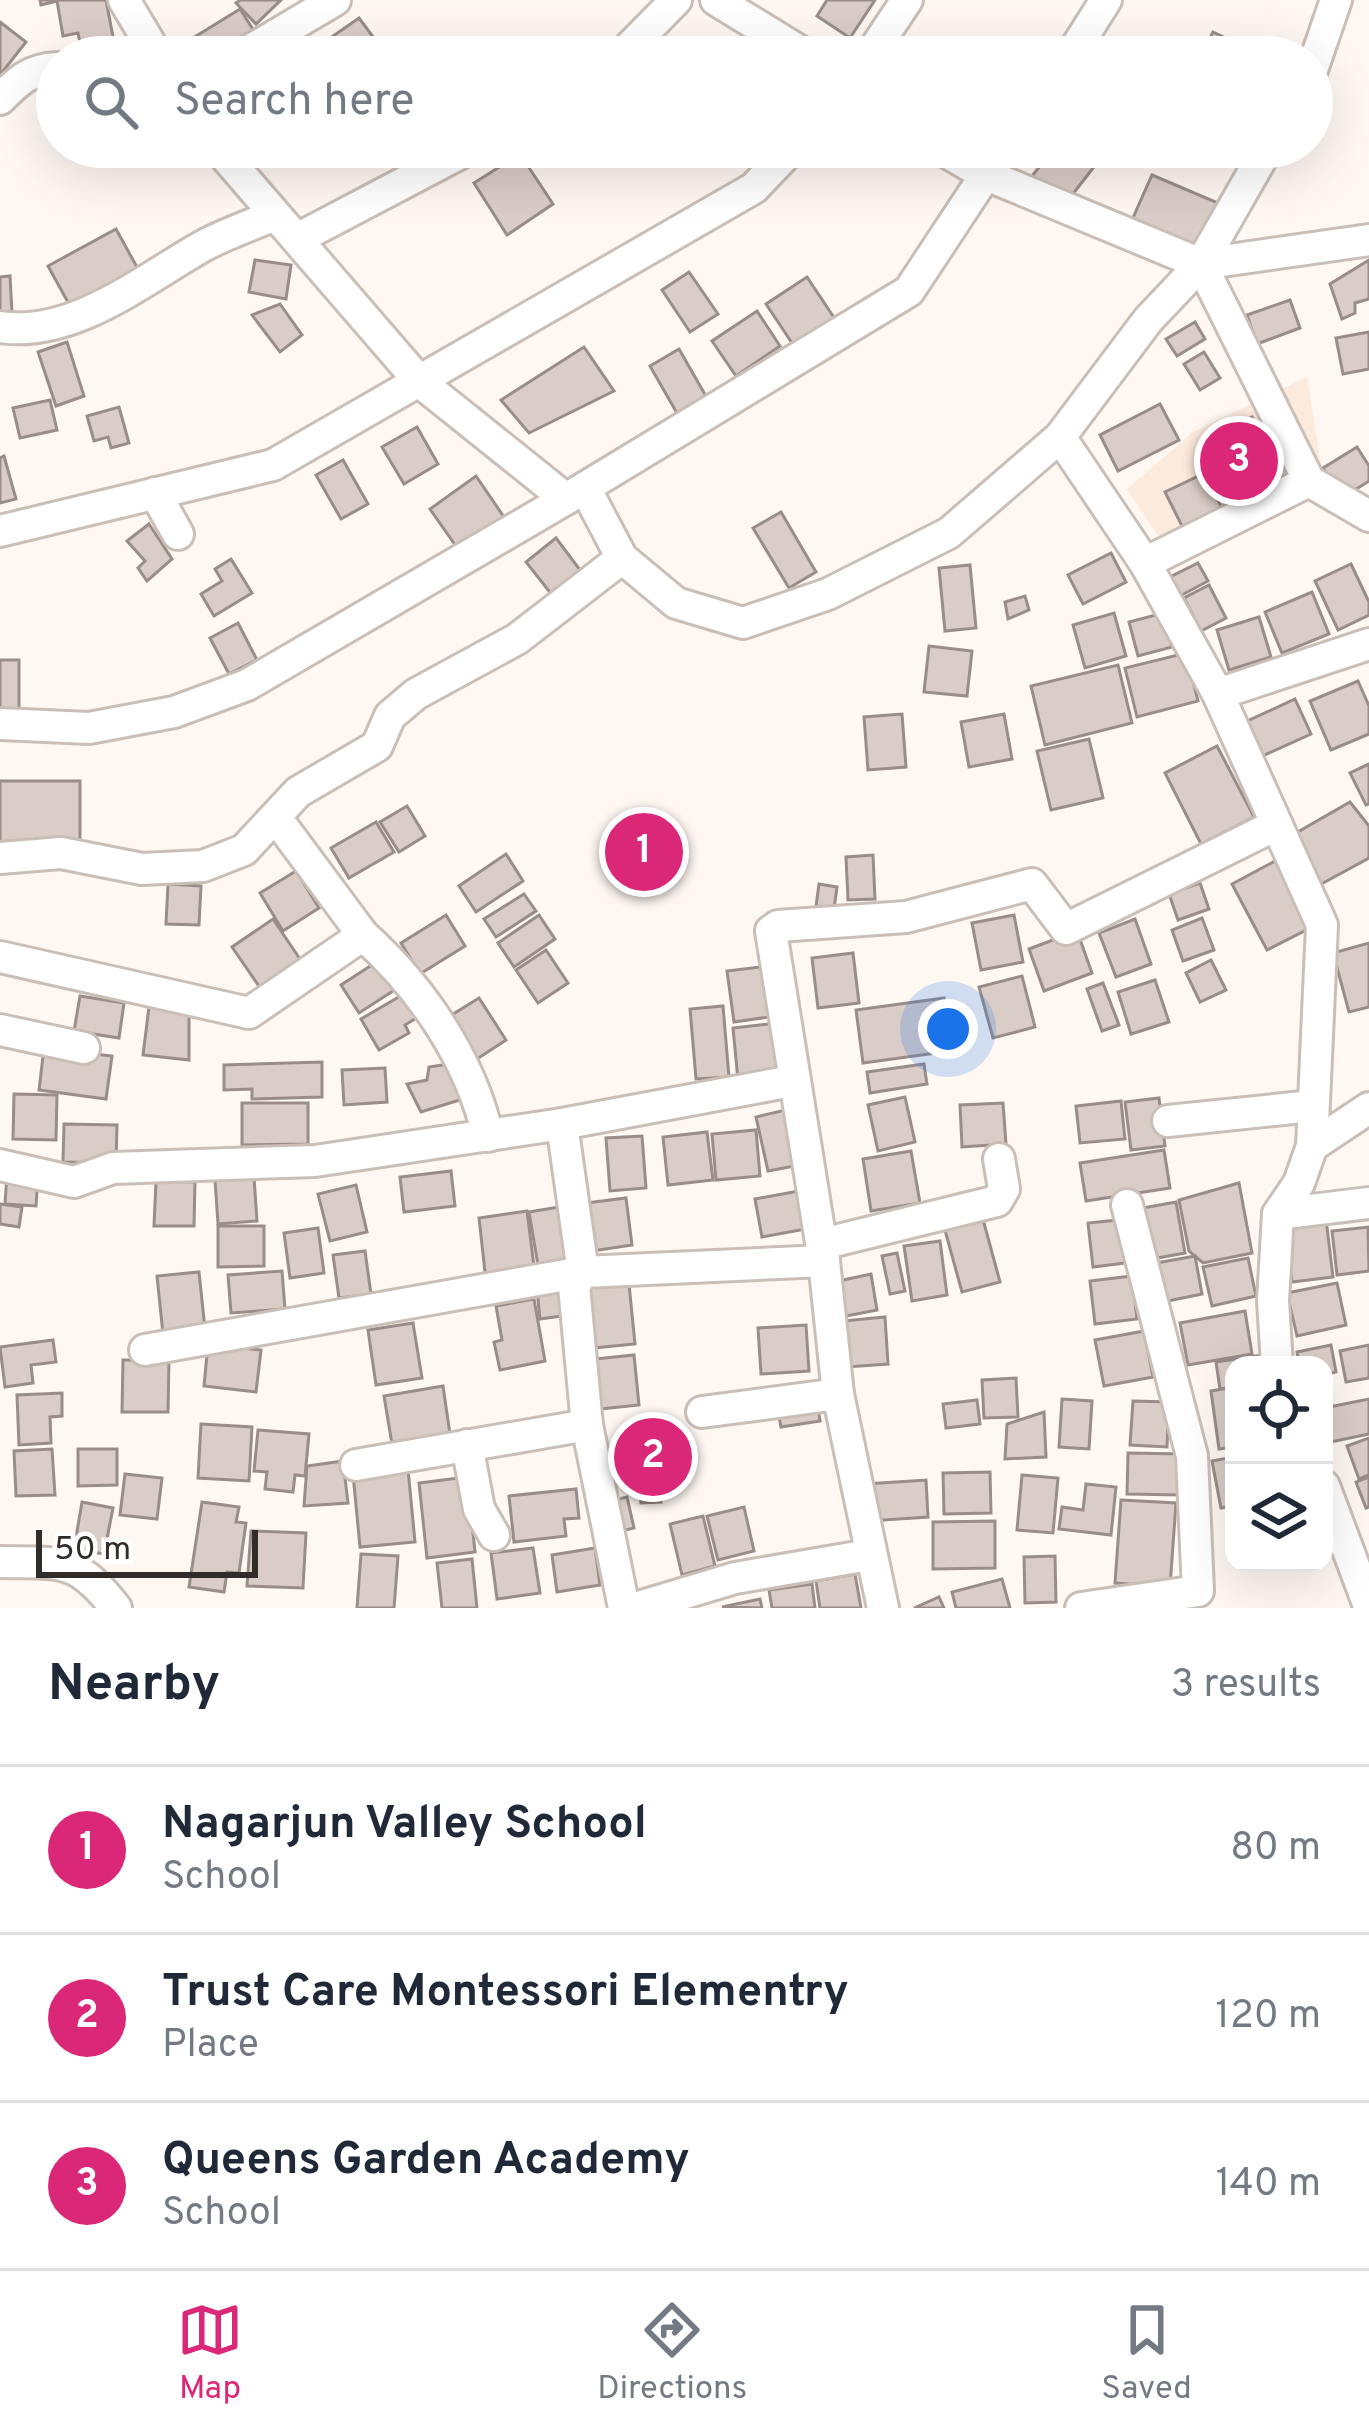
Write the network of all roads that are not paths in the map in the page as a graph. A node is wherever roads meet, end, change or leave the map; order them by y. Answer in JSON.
{"nodes":[{"id":1,"x":124,"y":0,"type":"edge"},
{"id":2,"x":334,"y":0,"type":"edge"},
{"id":3,"x":676,"y":0,"type":"edge"},
{"id":4,"x":716,"y":0,"type":"edge"},
{"id":5,"x":907,"y":0,"type":"edge"},
{"id":6,"x":1106,"y":0,"type":"edge"},
{"id":7,"x":1336,"y":0,"type":"edge"},
{"id":8,"x":145,"y":36,"type":"edge"},
{"id":9,"x":274,"y":36,"type":"edge"},
{"id":10,"x":641,"y":36,"type":"edge"},
{"id":11,"x":775,"y":36,"type":"edge"},
{"id":12,"x":883,"y":36,"type":"edge"},
{"id":13,"x":1083,"y":36,"type":"edge"},
{"id":14,"x":1324,"y":36,"type":"edge"},
{"id":15,"x":36,"y":70,"type":"edge"},
{"id":16,"x":0,"y":99,"type":"edge"},
{"id":17,"x":234,"y":168,"type":"edge"},
{"id":18,"x":432,"y":168,"type":"edge"},
{"id":19,"x":774,"y":168,"type":"edge"},
{"id":20,"x":974,"y":168,"type":"edge"},
{"id":21,"x":988,"y":168,"type":"edge"},
{"id":22,"x":1256,"y":168,"type":"edge"},
{"id":23,"x":984,"y":174,"type":"junction"},
{"id":24,"x":272,"y":216,"type":"junction"},
{"id":25,"x":297,"y":239,"type":"junction"},
{"id":26,"x":1369,"y":240,"type":"edge"},
{"id":27,"x":1201,"y":264,"type":"junction"},
{"id":28,"x":0,"y":327,"type":"edge"},
{"id":29,"x":420,"y":382,"type":"junction"},
{"id":30,"x":1060,"y":437,"type":"junction"},
{"id":31,"x":1309,"y":481,"type":"junction"},
{"id":32,"x":575,"y":493,"type":"junction"},
{"id":33,"x":155,"y":494,"type":"junction"},
{"id":34,"x":1369,"y":516,"type":"edge"},
{"id":35,"x":0,"y":531,"type":"edge"},
{"id":36,"x":178,"y":534,"type":"dead end"},
{"id":37,"x":622,"y":557,"type":"junction"},
{"id":38,"x":1145,"y":563,"type":"junction"},
{"id":39,"x":1369,"y":644,"type":"edge"},
{"id":40,"x":1218,"y":694,"type":"junction"},
{"id":41,"x":0,"y":724,"type":"edge"},
{"id":42,"x":277,"y":819,"type":"junction"},
{"id":43,"x":1276,"y":824,"type":"junction"},
{"id":44,"x":0,"y":858,"type":"edge"},
{"id":45,"x":363,"y":934,"type":"junction"},
{"id":46,"x":0,"y":957,"type":"edge"},
{"id":47,"x":0,"y":1030,"type":"edge"},
{"id":48,"x":84,"y":1048,"type":"dead end"},
{"id":49,"x":792,"y":1081,"type":"junction"},
{"id":50,"x":1312,"y":1106,"type":"junction"},
{"id":51,"x":1369,"y":1108,"type":"edge"},
{"id":52,"x":1168,"y":1120,"type":"dead end"},
{"id":53,"x":562,"y":1124,"type":"junction"},
{"id":54,"x":488,"y":1136,"type":"junction"},
{"id":55,"x":1312,"y":1146,"type":"junction"},
{"id":56,"x":999,"y":1160,"type":"dead end"},
{"id":57,"x":0,"y":1165,"type":"edge"},
{"id":58,"x":1369,"y":1203,"type":"edge"},
{"id":59,"x":1127,"y":1204,"type":"dead end"},
{"id":60,"x":1279,"y":1214,"type":"junction"},
{"id":61,"x":823,"y":1253,"type":"junction"},
{"id":62,"x":583,"y":1272,"type":"junction"},
{"id":63,"x":145,"y":1350,"type":"dead end"},
{"id":64,"x":1276,"y":1356,"type":"edge"},
{"id":65,"x":838,"y":1394,"type":"junction"},
{"id":66,"x":702,"y":1412,"type":"dead end"},
{"id":67,"x":587,"y":1425,"type":"junction"},
{"id":68,"x":467,"y":1445,"type":"junction"},
{"id":69,"x":356,"y":1465,"type":"dead end"},
{"id":70,"x":1333,"y":1510,"type":"edge"},
{"id":71,"x":494,"y":1535,"type":"dead end"},
{"id":72,"x":869,"y":1555,"type":"junction"},
{"id":73,"x":0,"y":1562,"type":"edge"},
{"id":74,"x":1369,"y":1606,"type":"edge"},
{"id":75,"x":116,"y":1608,"type":"edge"},
{"id":76,"x":624,"y":1608,"type":"edge"},
{"id":77,"x":635,"y":1608,"type":"edge"},
{"id":78,"x":883,"y":1608,"type":"edge"},
{"id":79,"x":1081,"y":1608,"type":"edge"}],
"edges":[{"from":1,"to":8,"type":"street"},
{"from":2,"to":9,"type":"street"},
{"from":3,"to":10,"type":"street"},
{"from":4,"to":11,"type":"street"},
{"from":5,"to":12,"type":"street"},
{"from":6,"to":13,"type":"street"},
{"from":7,"to":14,"type":"street"},
{"from":15,"to":16,"type":"street"},
{"from":17,"to":24,"type":"street"},
{"from":18,"to":25,"type":"street"},
{"from":19,"to":29,"type":"street"},
{"from":20,"to":23,"type":"street"},
{"from":21,"to":23,"type":"street"},
{"from":22,"to":27,"type":"street"},
{"from":23,"to":27,"type":"street"},
{"from":23,"to":32,"type":"street"},
{"from":24,"to":25,"type":"street"},
{"from":24,"to":28,"type":"street"},
{"from":25,"to":29,"type":"street"},
{"from":26,"to":27,"type":"street"},
{"from":27,"to":30,"type":"street"},
{"from":27,"to":31,"type":"street"},
{"from":29,"to":32,"type":"street"},
{"from":29,"to":33,"type":"street"},
{"from":30,"to":37,"type":"street"},
{"from":30,"to":38,"type":"street"},
{"from":31,"to":34,"type":"street"},
{"from":31,"to":38,"type":"street"},
{"from":32,"to":37,"type":"street"},
{"from":32,"to":41,"type":"street"},
{"from":33,"to":35,"type":"street"},
{"from":33,"to":36,"type":"street"},
{"from":37,"to":42,"type":"street"},
{"from":38,"to":40,"type":"street"},
{"from":39,"to":40,"type":"street"},
{"from":40,"to":43,"type":"street"},
{"from":42,"to":44,"type":"street"},
{"from":42,"to":45,"type":"street"},
{"from":43,"to":49,"type":"street"},
{"from":43,"to":50,"type":"street"},
{"from":45,"to":46,"type":"street"},
{"from":45,"to":54,"type":"street"},
{"from":47,"to":48,"type":"street"},
{"from":49,"to":53,"type":"street"},
{"from":49,"to":61,"type":"street"},
{"from":50,"to":52,"type":"street"},
{"from":50,"to":55,"type":"street"},
{"from":51,"to":55,"type":"street"},
{"from":53,"to":54,"type":"street"},
{"from":53,"to":62,"type":"street"},
{"from":54,"to":57,"type":"street"},
{"from":55,"to":60,"type":"street"},
{"from":56,"to":61,"type":"street"},
{"from":58,"to":60,"type":"street"},
{"from":59,"to":79,"type":"street"},
{"from":60,"to":64,"type":"street"},
{"from":61,"to":62,"type":"street"},
{"from":61,"to":65,"type":"street"},
{"from":62,"to":63,"type":"street"},
{"from":62,"to":67,"type":"street"},
{"from":65,"to":66,"type":"street"},
{"from":65,"to":72,"type":"street"},
{"from":67,"to":68,"type":"street"},
{"from":67,"to":76,"type":"street"},
{"from":68,"to":69,"type":"street"},
{"from":68,"to":71,"type":"street"},
{"from":70,"to":74,"type":"street"},
{"from":72,"to":77,"type":"street"},
{"from":72,"to":78,"type":"street"},
{"from":73,"to":75,"type":"street"}]}
